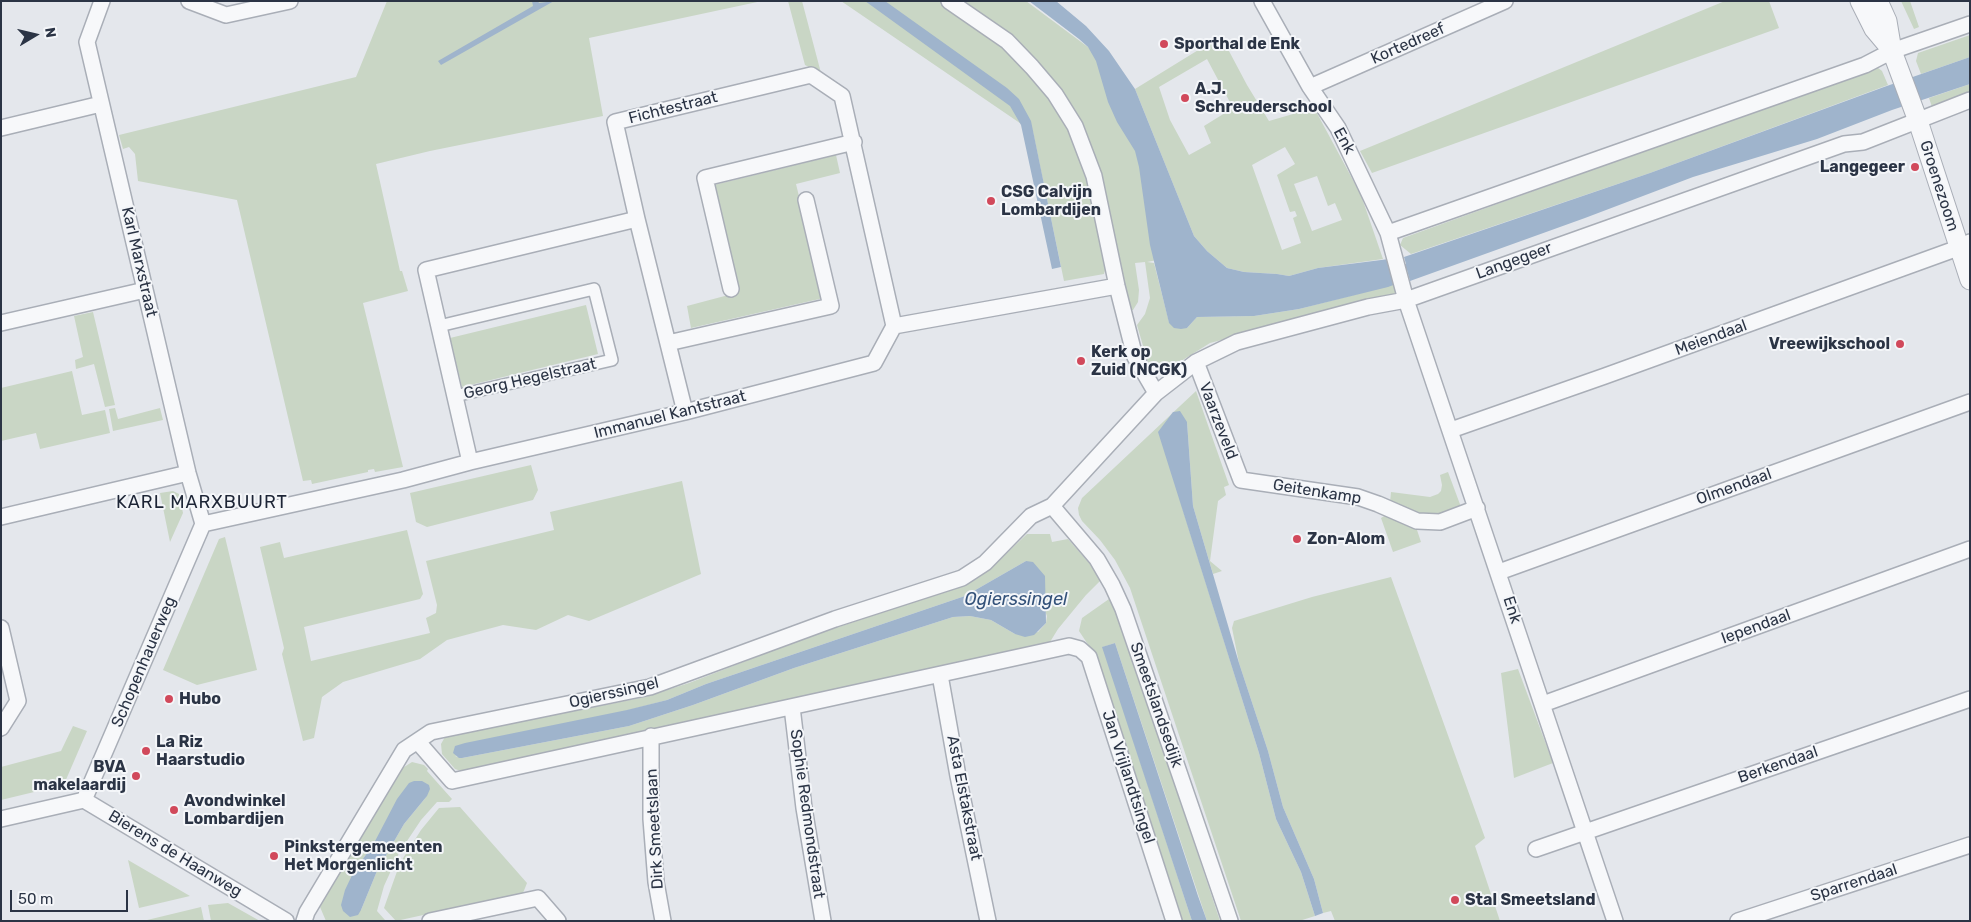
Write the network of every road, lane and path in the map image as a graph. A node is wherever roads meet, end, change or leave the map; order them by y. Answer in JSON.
{"nodes":[{"id":1,"x":102,"y":1,"type":"edge"},
{"id":2,"x":189,"y":1,"type":"edge"},
{"id":3,"x":290,"y":1,"type":"edge"},
{"id":4,"x":949,"y":1,"type":"edge"},
{"id":5,"x":1262,"y":1,"type":"edge"},
{"id":6,"x":1506,"y":1,"type":"edge"},
{"id":7,"x":1860,"y":1,"type":"edge"},
{"id":8,"x":1878,"y":1,"type":"edge"},
{"id":9,"x":1970,"y":24,"type":"edge"},
{"id":10,"x":1892,"y":51,"type":"junction"},
{"id":11,"x":1310,"y":87,"type":"junction"},
{"id":12,"x":1970,"y":100,"type":"edge"},
{"id":13,"x":101,"y":104,"type":"junction"},
{"id":14,"x":1918,"y":121,"type":"junction"},
{"id":15,"x":1,"y":128,"type":"edge"},
{"id":16,"x":854,"y":142,"type":"junction"},
{"id":17,"x":806,"y":200,"type":"dead end"},
{"id":18,"x":637,"y":219,"type":"junction"},
{"id":19,"x":1388,"y":233,"type":"junction"},
{"id":20,"x":1964,"y":245,"type":"edge"},
{"id":21,"x":1970,"y":280,"type":"edge"},
{"id":22,"x":1117,"y":286,"type":"junction"},
{"id":23,"x":730,"y":289,"type":"dead end"},
{"id":24,"x":145,"y":290,"type":"junction"},
{"id":25,"x":1405,"y":295,"type":"junction"},
{"id":26,"x":1,"y":323,"type":"edge"},
{"id":27,"x":439,"y":326,"type":"junction"},
{"id":28,"x":894,"y":326,"type":"junction"},
{"id":29,"x":668,"y":344,"type":"junction"},
{"id":30,"x":1196,"y":362,"type":"junction"},
{"id":31,"x":1156,"y":393,"type":"junction"},
{"id":32,"x":455,"y":396,"type":"junction"},
{"id":33,"x":1970,"y":402,"type":"edge"},
{"id":34,"x":685,"y":412,"type":"junction"},
{"id":35,"x":1452,"y":430,"type":"junction"},
{"id":36,"x":470,"y":462,"type":"junction"},
{"id":37,"x":188,"y":473,"type":"junction"},
{"id":38,"x":1241,"y":480,"type":"joint"},
{"id":39,"x":1052,"y":506,"type":"junction"},
{"id":40,"x":1477,"y":508,"type":"junction"},
{"id":41,"x":1,"y":517,"type":"edge"},
{"id":42,"x":203,"y":524,"type":"junction"},
{"id":43,"x":1970,"y":550,"type":"edge"},
{"id":44,"x":1499,"y":572,"type":"junction"},
{"id":45,"x":1,"y":628,"type":"edge"},
{"id":46,"x":940,"y":675,"type":"junction"},
{"id":47,"x":1970,"y":699,"type":"edge"},
{"id":48,"x":1543,"y":704,"type":"junction"},
{"id":49,"x":792,"y":707,"type":"junction"},
{"id":50,"x":1,"y":728,"type":"edge"},
{"id":51,"x":651,"y":736,"type":"junction"},
{"id":52,"x":418,"y":742,"type":"junction"},
{"id":53,"x":84,"y":800,"type":"junction"},
{"id":54,"x":1,"y":819,"type":"edge"},
{"id":55,"x":1586,"y":831,"type":"junction"},
{"id":56,"x":1970,"y":845,"type":"edge"},
{"id":57,"x":1536,"y":849,"type":"dead end"},
{"id":58,"x":286,"y":921,"type":"edge"},
{"id":59,"x":304,"y":921,"type":"edge"},
{"id":60,"x":430,"y":921,"type":"edge"},
{"id":61,"x":558,"y":921,"type":"edge"},
{"id":62,"x":663,"y":921,"type":"edge"},
{"id":63,"x":823,"y":921,"type":"edge"},
{"id":64,"x":988,"y":921,"type":"edge"},
{"id":65,"x":1174,"y":921,"type":"edge"},
{"id":66,"x":1230,"y":921,"type":"edge"},
{"id":67,"x":1615,"y":921,"type":"edge"},
{"id":68,"x":1738,"y":921,"type":"edge"}],
"edges":[{"from":1,"to":13,"type":"street","name":"Karl Marxstraat"},
{"from":2,"to":3,"type":"street"},
{"from":4,"to":22,"type":"street"},
{"from":5,"to":11,"type":"street","name":"Enk"},
{"from":6,"to":11,"type":"street","name":"Kortedreef"},
{"from":7,"to":10,"type":"street"},
{"from":8,"to":10,"type":"street"},
{"from":9,"to":10,"type":"street"},
{"from":10,"to":14,"type":"street","name":"Groenezoom"},
{"from":10,"to":19,"type":"street"},
{"from":11,"to":19,"type":"street","name":"Enk"},
{"from":12,"to":14,"type":"street","name":"Langegeer"},
{"from":13,"to":15,"type":"street"},
{"from":13,"to":24,"type":"street","name":"Karl Marxstraat"},
{"from":14,"to":20,"type":"street","name":"Groenezoom"},
{"from":14,"to":25,"type":"street","name":"Langegeer"},
{"from":16,"to":18,"type":"street","name":"Fichtestraat"},
{"from":16,"to":23,"type":"street"},
{"from":16,"to":28,"type":"street","name":"Fichtestraat"},
{"from":17,"to":29,"type":"street"},
{"from":18,"to":27,"type":"street","name":"Georg Hegelstraat"},
{"from":18,"to":29,"type":"street","name":"Fichtestraat"},
{"from":19,"to":25,"type":"street","name":"Enk"},
{"from":20,"to":21,"type":"street","name":"Groenezoom"},
{"from":20,"to":35,"type":"street","name":"Meiendaal"},
{"from":22,"to":28,"type":"street"},
{"from":22,"to":31,"type":"street"},
{"from":24,"to":26,"type":"street"},
{"from":24,"to":37,"type":"street","name":"Karl Marxstraat"},
{"from":25,"to":30,"type":"street","name":"Langegeer"},
{"from":25,"to":35,"type":"street","name":"Enk"},
{"from":27,"to":32,"type":"street","name":"Georg Hegelstraat"},
{"from":27,"to":32,"type":"street","name":"Georg Hegelstraat"},
{"from":28,"to":34,"type":"street","name":"Immanuel Kantstraat"},
{"from":29,"to":34,"type":"street","name":"Fichtestraat"},
{"from":30,"to":31,"type":"street","name":"Ogierssingel"},
{"from":30,"to":38,"type":"street","name":"Vaarzeveld"},
{"from":31,"to":39,"type":"street","name":"Ogierssingel"},
{"from":32,"to":36,"type":"street","name":"Georg Hegelstraat"},
{"from":33,"to":44,"type":"street","name":"Olmendaal"},
{"from":34,"to":36,"type":"street","name":"Immanuel Kantstraat"},
{"from":35,"to":40,"type":"street","name":"Enk"},
{"from":36,"to":42,"type":"street","name":"Immanuel Kantstraat"},
{"from":37,"to":41,"type":"street"},
{"from":37,"to":42,"type":"street","name":"Karl Marxstraat"},
{"from":38,"to":40,"type":"street","name":"Geitenkamp"},
{"from":39,"to":52,"type":"street","name":"Ogierssingel"},
{"from":39,"to":66,"type":"street","name":"Smeetslandsedijk"},
{"from":40,"to":44,"type":"street","name":"Enk"},
{"from":42,"to":53,"type":"street","name":"Schopenhauerweg"},
{"from":43,"to":48,"type":"street","name":"Iependaal"},
{"from":44,"to":48,"type":"street","name":"Enk"},
{"from":45,"to":50,"type":"street"},
{"from":46,"to":49,"type":"street"},
{"from":46,"to":64,"type":"street","name":"Asta Elstakstraat"},
{"from":46,"to":65,"type":"street","name":"Jan Vrijlandtsingel"},
{"from":47,"to":55,"type":"street","name":"Berkendaal"},
{"from":48,"to":55,"type":"street","name":"Enk"},
{"from":49,"to":51,"type":"street"},
{"from":49,"to":63,"type":"street","name":"Sophie Redmondstraat"},
{"from":51,"to":52,"type":"street"},
{"from":51,"to":62,"type":"street","name":"Dirk Smeetslaan"},
{"from":52,"to":59,"type":"street","name":"Ogierssingel"},
{"from":53,"to":54,"type":"street"},
{"from":53,"to":58,"type":"street","name":"Bierens de Haanweg"},
{"from":55,"to":57,"type":"street"},
{"from":55,"to":67,"type":"street","name":"Enk"},
{"from":56,"to":68,"type":"street","name":"Sparrendaal"},
{"from":60,"to":61,"type":"street"}]}
